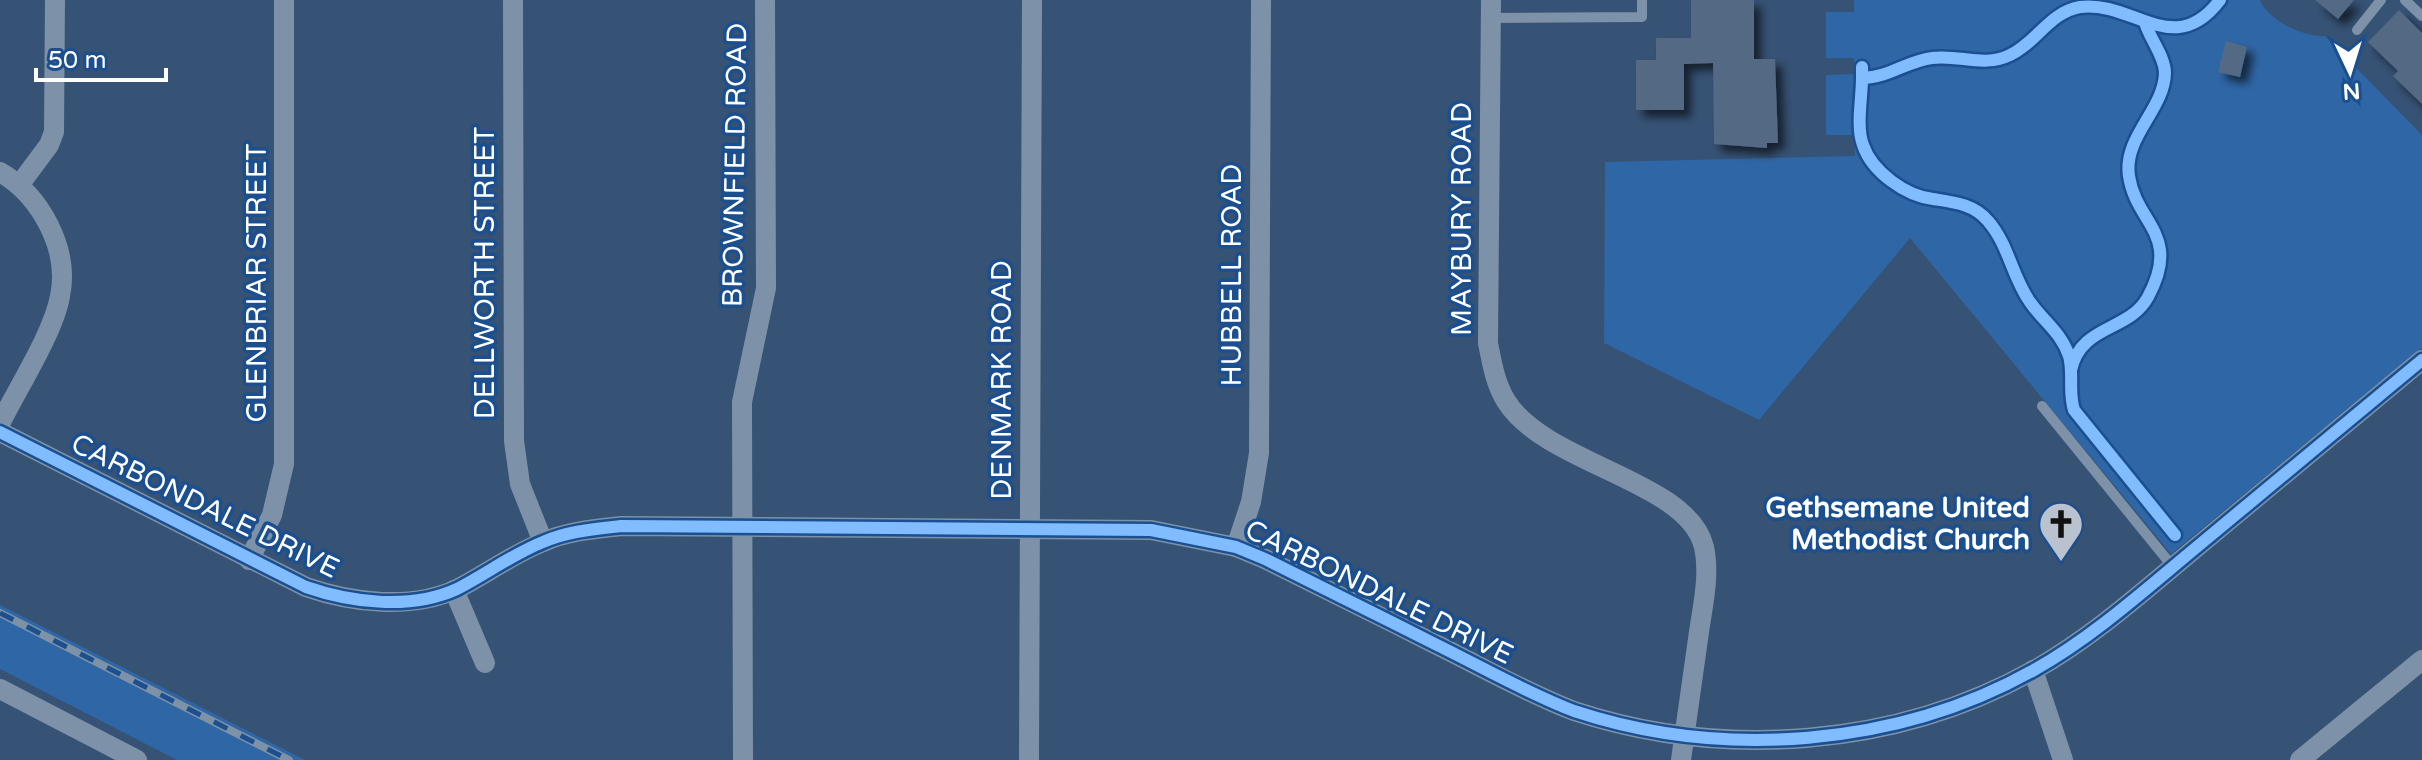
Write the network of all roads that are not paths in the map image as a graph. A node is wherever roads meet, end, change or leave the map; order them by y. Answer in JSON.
{"nodes":[{"id":1,"x":55,"y":0,"type":"edge"},
{"id":2,"x":284,"y":0,"type":"edge"},
{"id":3,"x":513,"y":0,"type":"edge"},
{"id":4,"x":765,"y":0,"type":"edge"},
{"id":5,"x":1032,"y":0,"type":"edge"},
{"id":6,"x":1261,"y":0,"type":"edge"},
{"id":7,"x":1642,"y":0,"type":"edge"},
{"id":8,"x":2381,"y":0,"type":"edge"},
{"id":9,"x":2405,"y":0,"type":"edge"},
{"id":10,"x":1491,"y":9,"type":"edge"},
{"id":11,"x":2422,"y":16,"type":"edge"},
{"id":12,"x":2357,"y":30,"type":"dead end"},
{"id":13,"x":0,"y":172,"type":"edge"},
{"id":14,"x":20,"y":184,"type":"junction"},
{"id":15,"x":2422,"y":360,"type":"edge"},
{"id":16,"x":2042,"y":406,"type":"dead end"},
{"id":17,"x":0,"y":424,"type":"edge"},
{"id":18,"x":0,"y":432,"type":"edge"},
{"id":19,"x":742,"y":526,"type":"junction"},
{"id":20,"x":1029,"y":528,"type":"junction"},
{"id":21,"x":543,"y":542,"type":"junction"},
{"id":22,"x":1236,"y":547,"type":"junction"},
{"id":23,"x":249,"y":560,"type":"junction"},
{"id":24,"x":2173,"y":567,"type":"junction"},
{"id":25,"x":454,"y":590,"type":"junction"},
{"id":26,"x":2422,"y":660,"type":"edge"},
{"id":27,"x":485,"y":663,"type":"dead end"},
{"id":28,"x":2033,"y":670,"type":"junction"},
{"id":29,"x":0,"y":689,"type":"edge"},
{"id":30,"x":1685,"y":737,"type":"junction"},
{"id":31,"x":135,"y":760,"type":"edge"},
{"id":32,"x":743,"y":760,"type":"edge"},
{"id":33,"x":1029,"y":760,"type":"edge"},
{"id":34,"x":1681,"y":760,"type":"edge"},
{"id":35,"x":2063,"y":760,"type":"edge"},
{"id":36,"x":2300,"y":760,"type":"edge"}],
"edges":[{"from":1,"to":14,"type":"street"},
{"from":2,"to":23,"type":"street","name":"GLENBRIAR STREET"},
{"from":3,"to":21,"type":"street","name":"DELLWORTH STREET"},
{"from":4,"to":19,"type":"street","name":"BROWNFIELD ROAD"},
{"from":5,"to":20,"type":"street","name":"DENMARK ROAD"},
{"from":6,"to":22,"type":"street","name":"HUBBELL ROAD"},
{"from":7,"to":10,"type":"lane"},
{"from":8,"to":12,"type":"lane"},
{"from":9,"to":11,"type":"lane"},
{"from":10,"to":30,"type":"street","name":"MAYBURY ROAD"},
{"from":13,"to":14,"type":"street"},
{"from":14,"to":17,"type":"street"},
{"from":15,"to":24,"type":"street","name":"CARBONDALE DRIVE"},
{"from":16,"to":24,"type":"lane"},
{"from":18,"to":23,"type":"street","name":"CARBONDALE DRIVE"},
{"from":19,"to":20,"type":"street","name":"CARBONDALE DRIVE"},
{"from":19,"to":21,"type":"street","name":"CARBONDALE DRIVE"},
{"from":19,"to":32,"type":"street","name":"BROWNFIELD ROAD"},
{"from":20,"to":22,"type":"street","name":"CARBONDALE DRIVE"},
{"from":20,"to":33,"type":"street","name":"DENMARK ROAD"},
{"from":21,"to":25,"type":"street","name":"CARBONDALE DRIVE"},
{"from":22,"to":30,"type":"street","name":"CARBONDALE DRIVE"},
{"from":23,"to":25,"type":"street","name":"CARBONDALE DRIVE"},
{"from":24,"to":28,"type":"street","name":"CARBONDALE DRIVE"},
{"from":25,"to":27,"type":"street"},
{"from":26,"to":36,"type":"street"},
{"from":28,"to":30,"type":"street","name":"CARBONDALE DRIVE"},
{"from":28,"to":35,"type":"street"},
{"from":29,"to":31,"type":"street"},
{"from":30,"to":34,"type":"street","name":"MAYBURY ROAD"}]}
